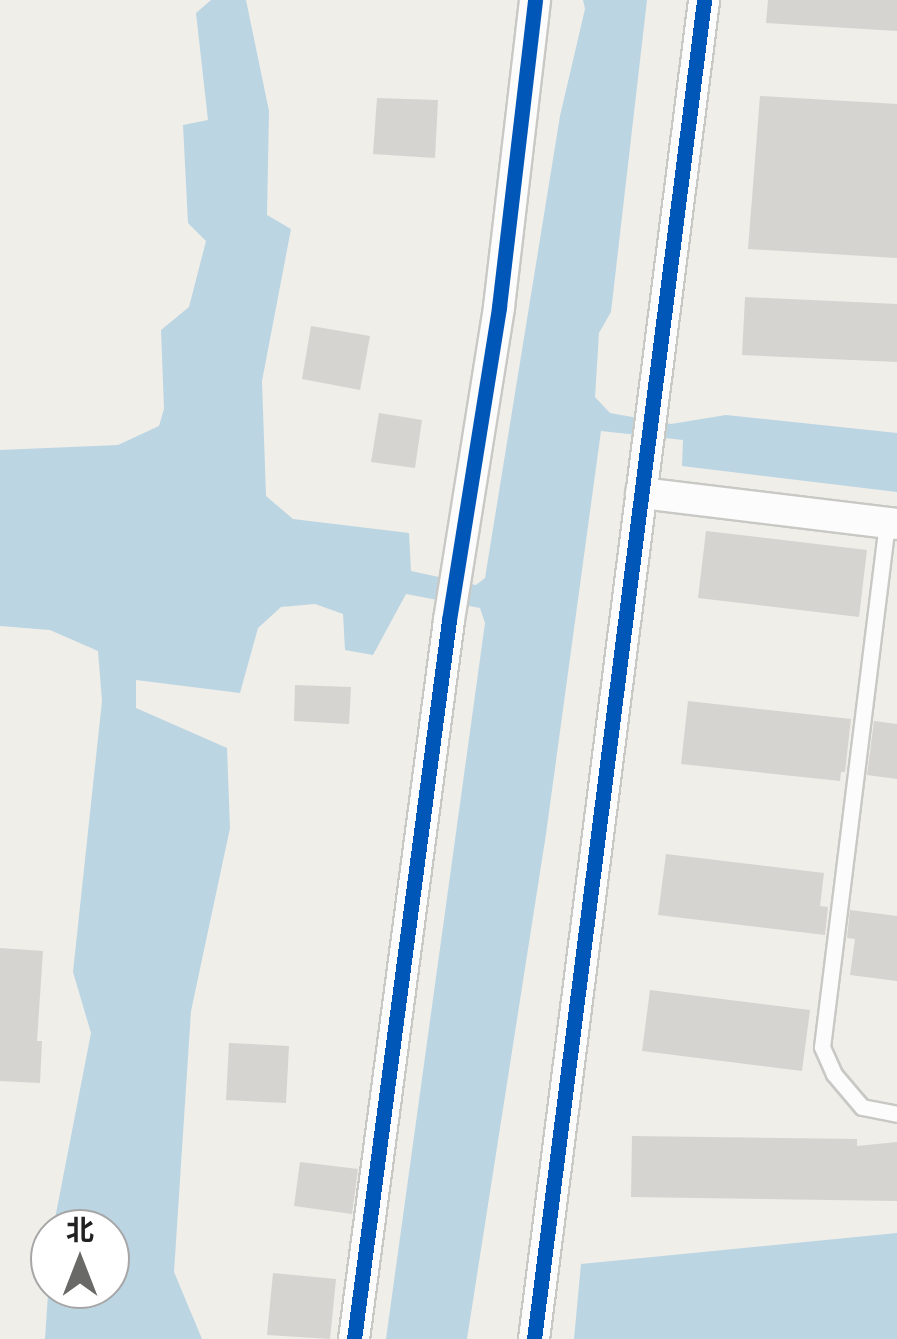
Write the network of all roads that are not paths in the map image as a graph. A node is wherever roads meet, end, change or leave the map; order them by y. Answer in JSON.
{"nodes":[{"id":1,"x":535,"y":0,"type":"edge"},
{"id":2,"x":704,"y":0,"type":"edge"},
{"id":3,"x":641,"y":493,"type":"junction"},
{"id":4,"x":892,"y":524,"type":"edge"},
{"id":5,"x":897,"y":1114,"type":"edge"},
{"id":6,"x":354,"y":1339,"type":"edge"},
{"id":7,"x":534,"y":1339,"type":"edge"}],
"edges":[{"from":1,"to":6,"type":"street"},
{"from":2,"to":3,"type":"street"},
{"from":3,"to":4,"type":"street"},
{"from":3,"to":7,"type":"street"},
{"from":4,"to":5,"type":"lane"}]}
